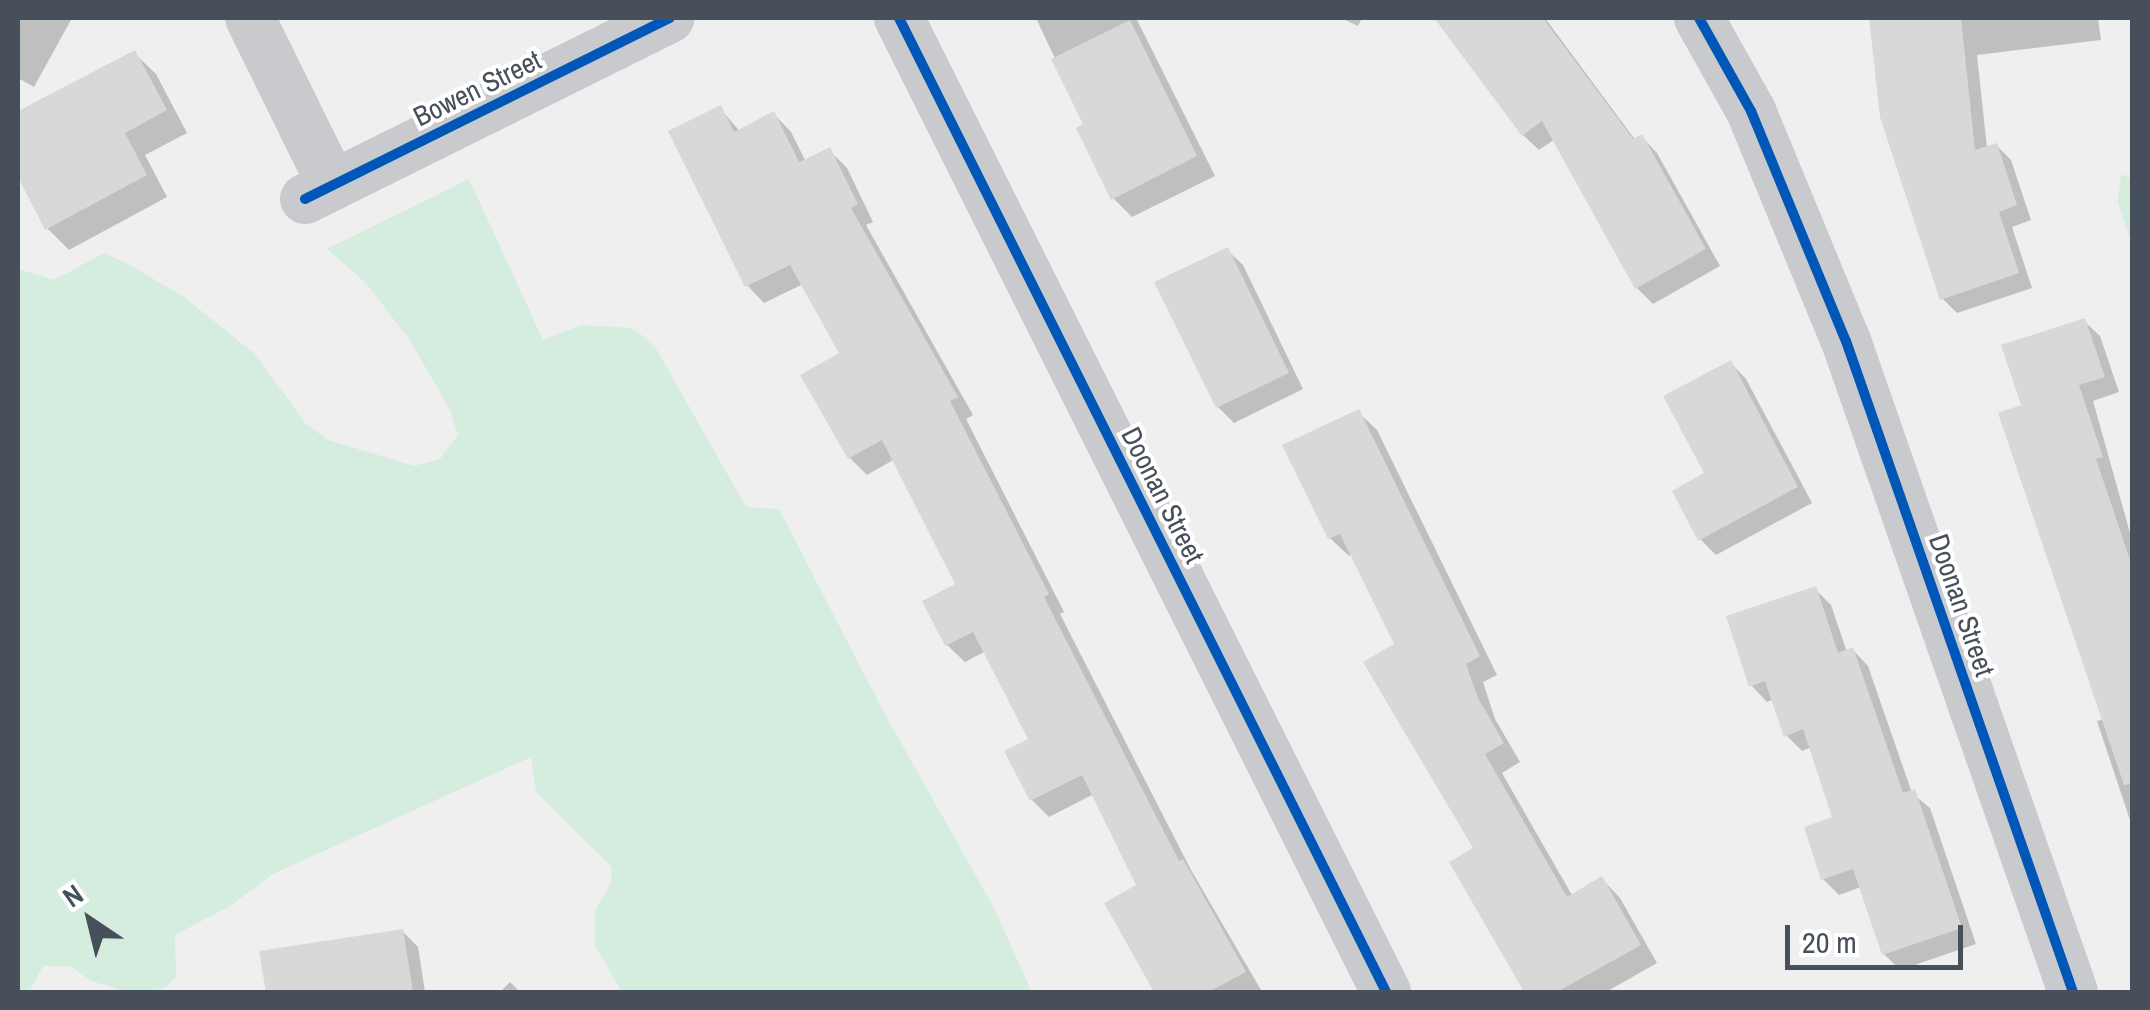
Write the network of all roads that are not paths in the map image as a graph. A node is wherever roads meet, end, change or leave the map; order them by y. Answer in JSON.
{"nodes":[{"id":1,"x":250,"y":18,"type":"edge"},
{"id":2,"x":670,"y":18,"type":"edge"},
{"id":3,"x":899,"y":18,"type":"edge"},
{"id":4,"x":1699,"y":18,"type":"edge"},
{"id":5,"x":1386,"y":992,"type":"edge"},
{"id":6,"x":2073,"y":992,"type":"edge"}],
"edges":[{"from":1,"to":2,"type":"street","name":"Bowen Street"},
{"from":3,"to":5,"type":"street","name":"Doonan Street"},
{"from":4,"to":6,"type":"street","name":"Doonan Street"}]}
